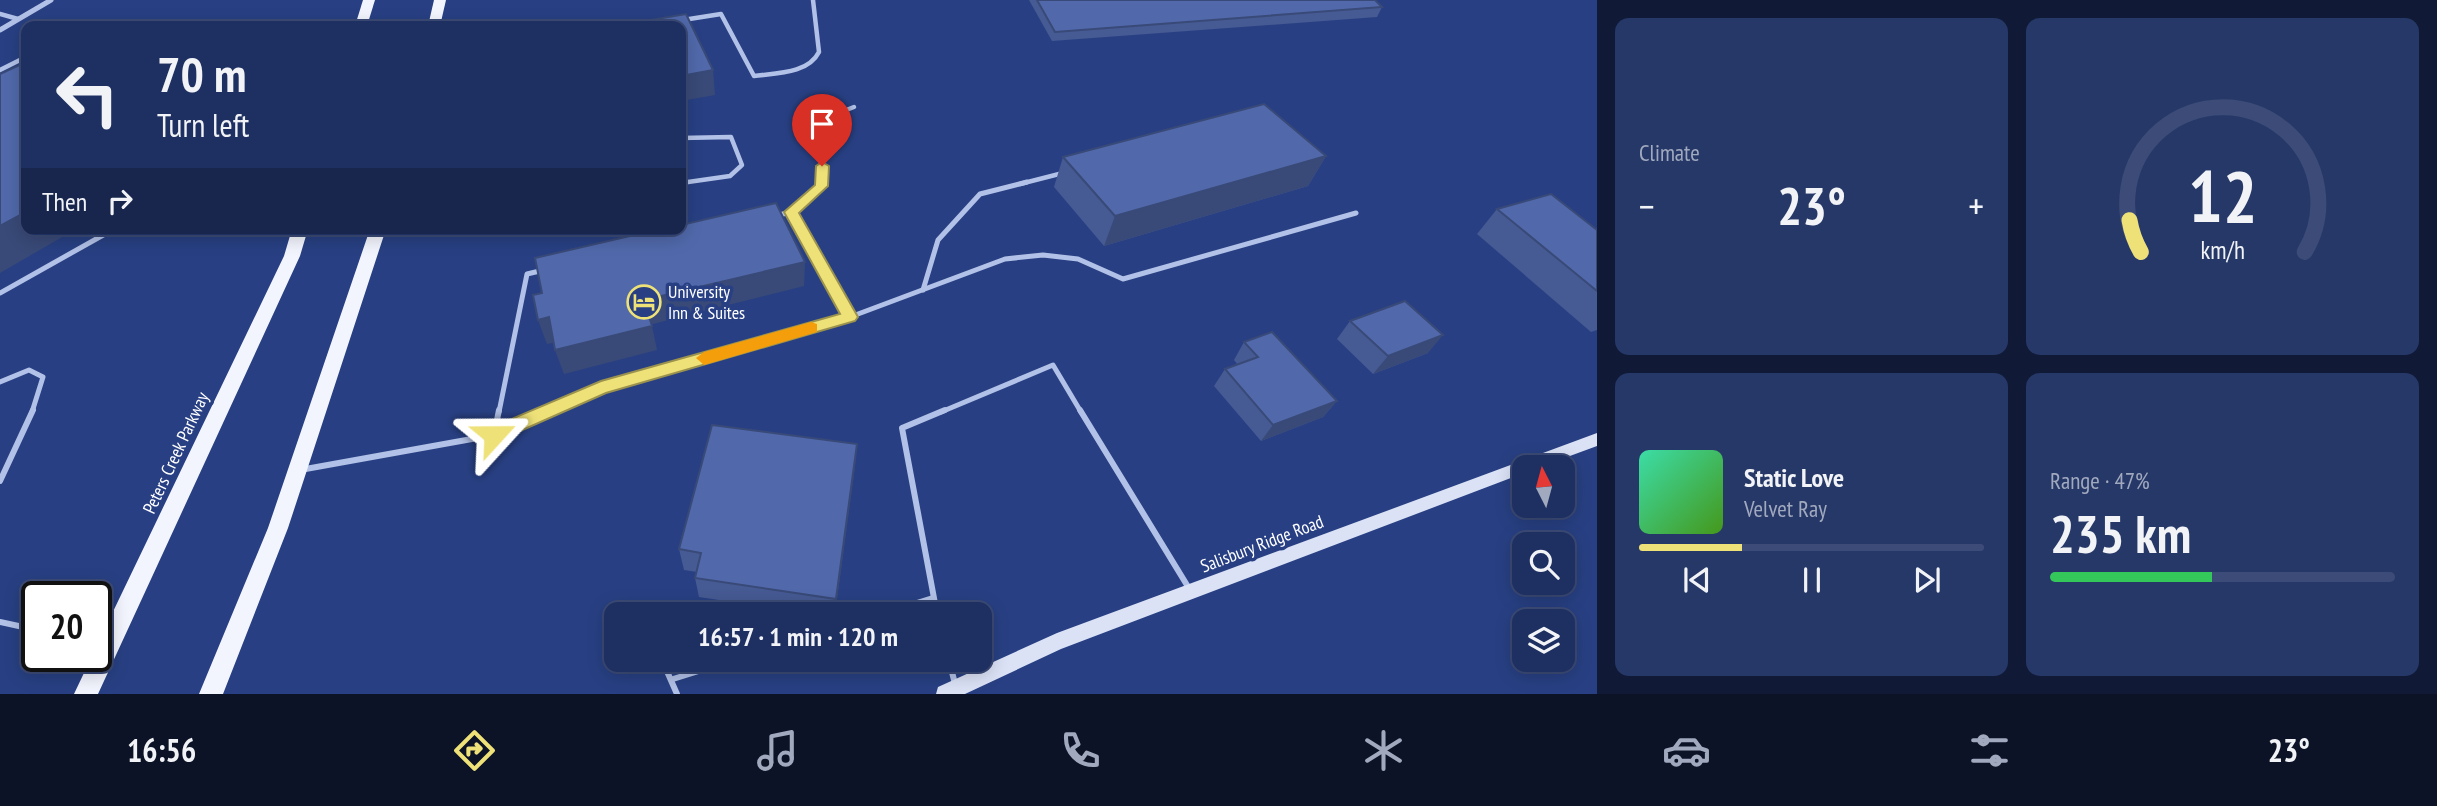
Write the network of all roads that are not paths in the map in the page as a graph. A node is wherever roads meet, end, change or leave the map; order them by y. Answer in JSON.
{"nodes":[{"id":1,"x":51,"y":0,"type":"edge"},
{"id":2,"x":369,"y":0,"type":"edge"},
{"id":3,"x":440,"y":0,"type":"edge"},
{"id":4,"x":813,"y":0,"type":"edge"},
{"id":5,"x":0,"y":15,"type":"edge"},
{"id":6,"x":18,"y":19,"type":"junction"},
{"id":7,"x":363,"y":21,"type":"edge"},
{"id":8,"x":435,"y":21,"type":"edge"},
{"id":9,"x":677,"y":21,"type":"edge"},
{"id":10,"x":0,"y":30,"type":"edge"},
{"id":11,"x":21,"y":60,"type":"edge"},
{"id":12,"x":0,"y":70,"type":"edge"},
{"id":13,"x":854,"y":107,"type":"dead end"},
{"id":14,"x":686,"y":138,"type":"edge"},
{"id":15,"x":1073,"y":170,"type":"edge"},
{"id":16,"x":686,"y":182,"type":"edge"},
{"id":17,"x":791,"y":212,"type":"junction"},
{"id":18,"x":1356,"y":213,"type":"dead end"},
{"id":19,"x":765,"y":218,"type":"edge"},
{"id":20,"x":103,"y":235,"type":"edge"},
{"id":21,"x":298,"y":235,"type":"edge"},
{"id":22,"x":376,"y":235,"type":"edge"},
{"id":23,"x":553,"y":268,"type":"edge"},
{"id":24,"x":923,"y":290,"type":"junction"},
{"id":25,"x":0,"y":293,"type":"edge"},
{"id":26,"x":850,"y":317,"type":"junction"},
{"id":27,"x":0,"y":382,"type":"edge"},
{"id":28,"x":494,"y":435,"type":"junction"},
{"id":29,"x":1597,"y":439,"type":"edge"},
{"id":30,"x":297,"y":470,"type":"junction"},
{"id":31,"x":0,"y":481,"type":"edge"},
{"id":32,"x":1191,"y":591,"type":"junction"},
{"id":33,"x":933,"y":598,"type":"junction"},
{"id":34,"x":920,"y":602,"type":"edge"},
{"id":35,"x":934,"y":602,"type":"edge"},
{"id":36,"x":0,"y":622,"type":"edge"},
{"id":37,"x":21,"y":627,"type":"edge"},
{"id":38,"x":669,"y":672,"type":"edge"},
{"id":39,"x":695,"y":672,"type":"edge"},
{"id":40,"x":950,"y":672,"type":"edge"},
{"id":41,"x":673,"y":679,"type":"junction"},
{"id":42,"x":951,"y":692,"type":"edge"},
{"id":43,"x":86,"y":694,"type":"edge"},
{"id":44,"x":211,"y":694,"type":"edge"},
{"id":45,"x":677,"y":694,"type":"edge"}],
"edges":[{"from":1,"to":6,"type":"street"},
{"from":2,"to":7,"type":"main road"},
{"from":3,"to":8,"type":"main road"},
{"from":4,"to":9,"type":"lane"},
{"from":5,"to":6,"type":"lane"},
{"from":6,"to":10,"type":"street"},
{"from":11,"to":12,"type":"lane"},
{"from":13,"to":17,"type":"lane"},
{"from":14,"to":16,"type":"lane"},
{"from":15,"to":24,"type":"lane"},
{"from":17,"to":19,"type":"lane"},
{"from":17,"to":26,"type":"lane"},
{"from":18,"to":24,"type":"lane"},
{"from":20,"to":25,"type":"lane"},
{"from":21,"to":43,"type":"main road","name":"Peters Creek Parkway"},
{"from":22,"to":30,"type":"main road"},
{"from":23,"to":28,"type":"lane"},
{"from":24,"to":26,"type":"lane"},
{"from":26,"to":28,"type":"lane"},
{"from":27,"to":31,"type":"lane"},
{"from":28,"to":30,"type":"lane"},
{"from":29,"to":32,"type":"street","name":"Salisbury Ridge Road"},
{"from":30,"to":44,"type":"main road"},
{"from":32,"to":33,"type":"lane"},
{"from":32,"to":42,"type":"street","name":"Salisbury Ridge Road"},
{"from":33,"to":34,"type":"lane"},
{"from":33,"to":35,"type":"lane"},
{"from":36,"to":37,"type":"lane"},
{"from":38,"to":41,"type":"lane"},
{"from":39,"to":41,"type":"lane"},
{"from":40,"to":42,"type":"lane"},
{"from":41,"to":45,"type":"lane"}]}
